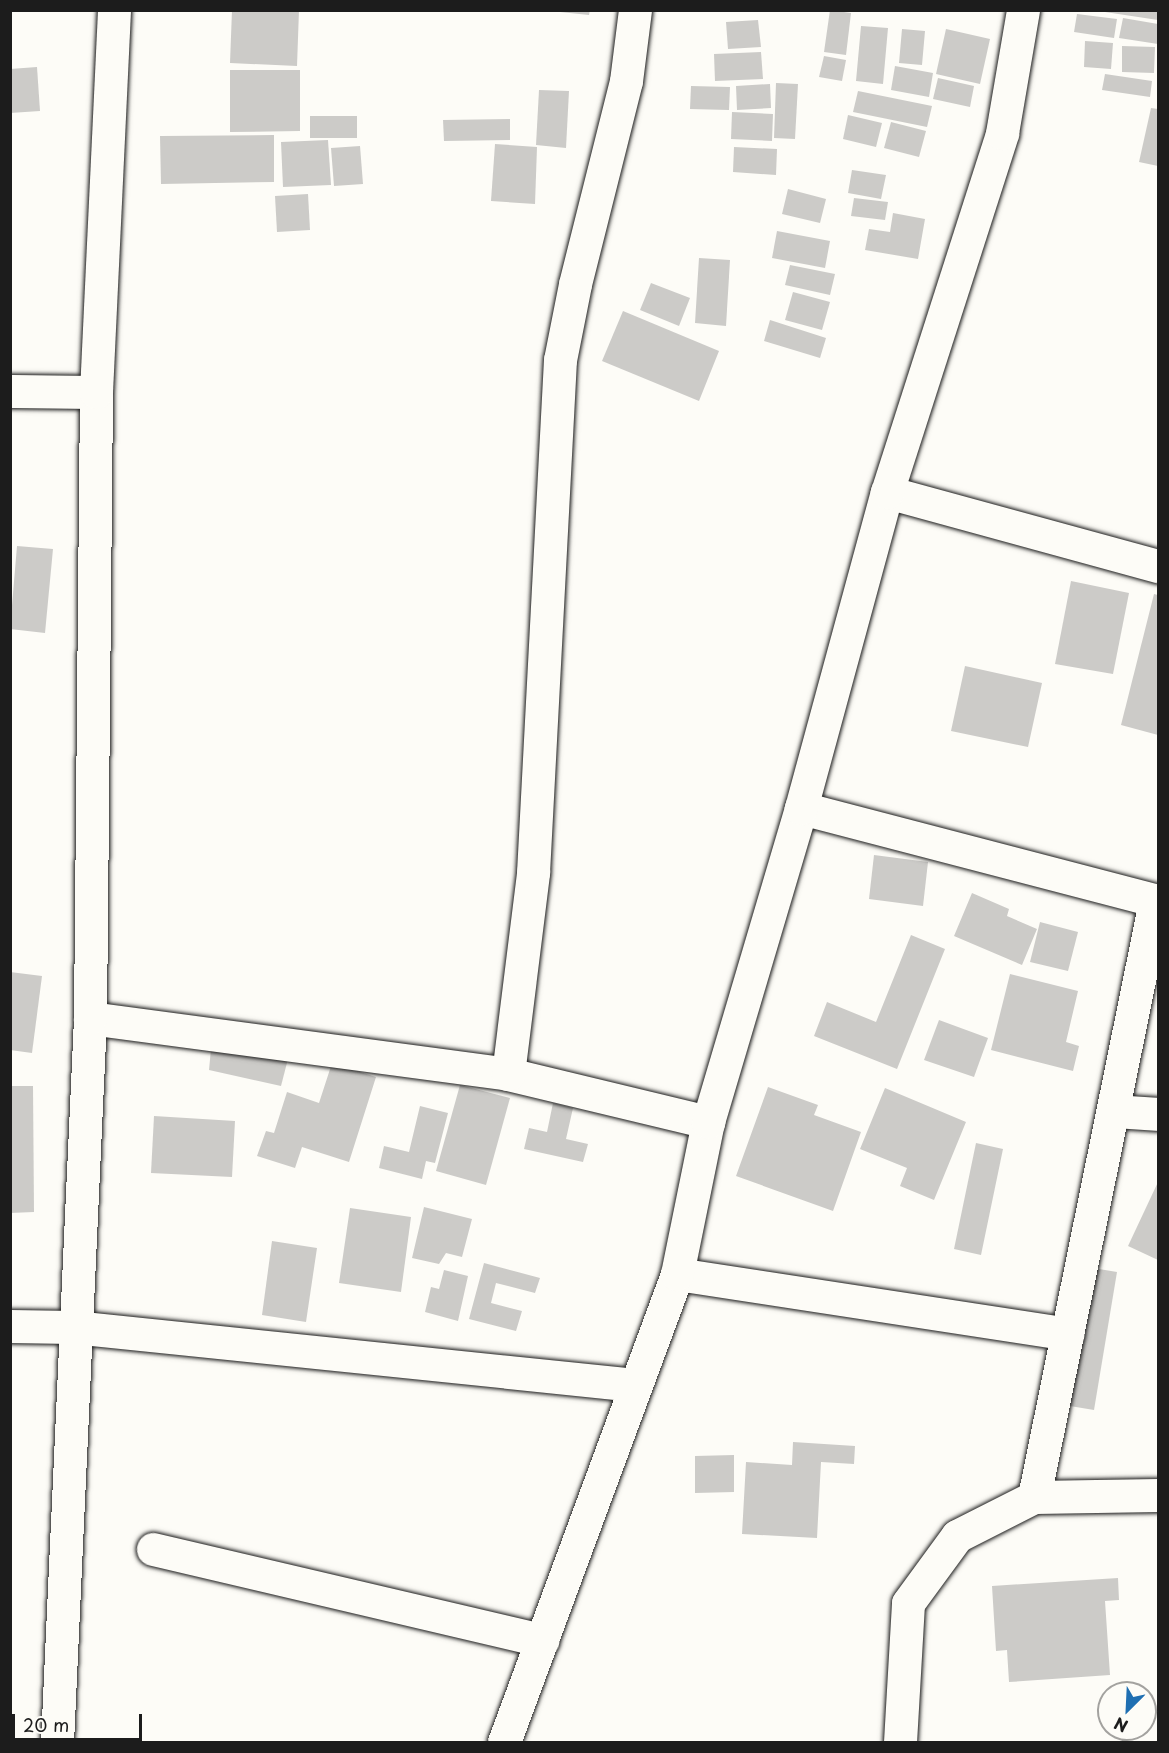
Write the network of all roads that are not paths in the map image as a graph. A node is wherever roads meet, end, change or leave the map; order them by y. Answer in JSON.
{"nodes":[{"id":1,"x":114,"y":10,"type":"edge"},
{"id":2,"x":635,"y":10,"type":"edge"},
{"id":3,"x":1023,"y":10,"type":"edge"},
{"id":4,"x":10,"y":391,"type":"edge"},
{"id":5,"x":96,"y":392,"type":"junction"},
{"id":6,"x":887,"y":492,"type":"junction"},
{"id":7,"x":1158,"y":566,"type":"edge"},
{"id":8,"x":801,"y":808,"type":"junction"},
{"id":9,"x":1157,"y":901,"type":"edge"},
{"id":10,"x":90,"y":1018,"type":"junction"},
{"id":11,"x":508,"y":1074,"type":"junction"},
{"id":12,"x":1113,"y":1111,"type":"junction"},
{"id":13,"x":1158,"y":1114,"type":"edge"},
{"id":14,"x":708,"y":1122,"type":"junction"},
{"id":15,"x":676,"y":1274,"type":"junction"},
{"id":16,"x":10,"y":1326,"type":"edge"},
{"id":17,"x":73,"y":1327,"type":"junction"},
{"id":18,"x":1067,"y":1334,"type":"junction"},
{"id":19,"x":635,"y":1385,"type":"junction"},
{"id":20,"x":1158,"y":1496,"type":"edge"},
{"id":21,"x":1034,"y":1497,"type":"junction"},
{"id":22,"x":153,"y":1549,"type":"dead end"},
{"id":23,"x":542,"y":1640,"type":"junction"},
{"id":24,"x":57,"y":1743,"type":"edge"},
{"id":25,"x":504,"y":1743,"type":"edge"},
{"id":26,"x":900,"y":1743,"type":"edge"}],
"edges":[{"from":1,"to":5,"type":"street"},
{"from":2,"to":11,"type":"street"},
{"from":3,"to":6,"type":"street"},
{"from":4,"to":5,"type":"street"},
{"from":5,"to":10,"type":"street"},
{"from":6,"to":7,"type":"street"},
{"from":6,"to":8,"type":"street"},
{"from":8,"to":9,"type":"street"},
{"from":8,"to":14,"type":"street"},
{"from":9,"to":12,"type":"street"},
{"from":10,"to":11,"type":"street"},
{"from":10,"to":17,"type":"street"},
{"from":11,"to":14,"type":"street"},
{"from":12,"to":13,"type":"street"},
{"from":12,"to":18,"type":"street"},
{"from":14,"to":15,"type":"street"},
{"from":15,"to":18,"type":"street"},
{"from":15,"to":19,"type":"street"},
{"from":16,"to":17,"type":"street"},
{"from":17,"to":19,"type":"street"},
{"from":17,"to":24,"type":"street"},
{"from":18,"to":21,"type":"street"},
{"from":19,"to":23,"type":"street"},
{"from":20,"to":21,"type":"street"},
{"from":21,"to":26,"type":"street"},
{"from":22,"to":23,"type":"street"},
{"from":23,"to":25,"type":"street"}]}
